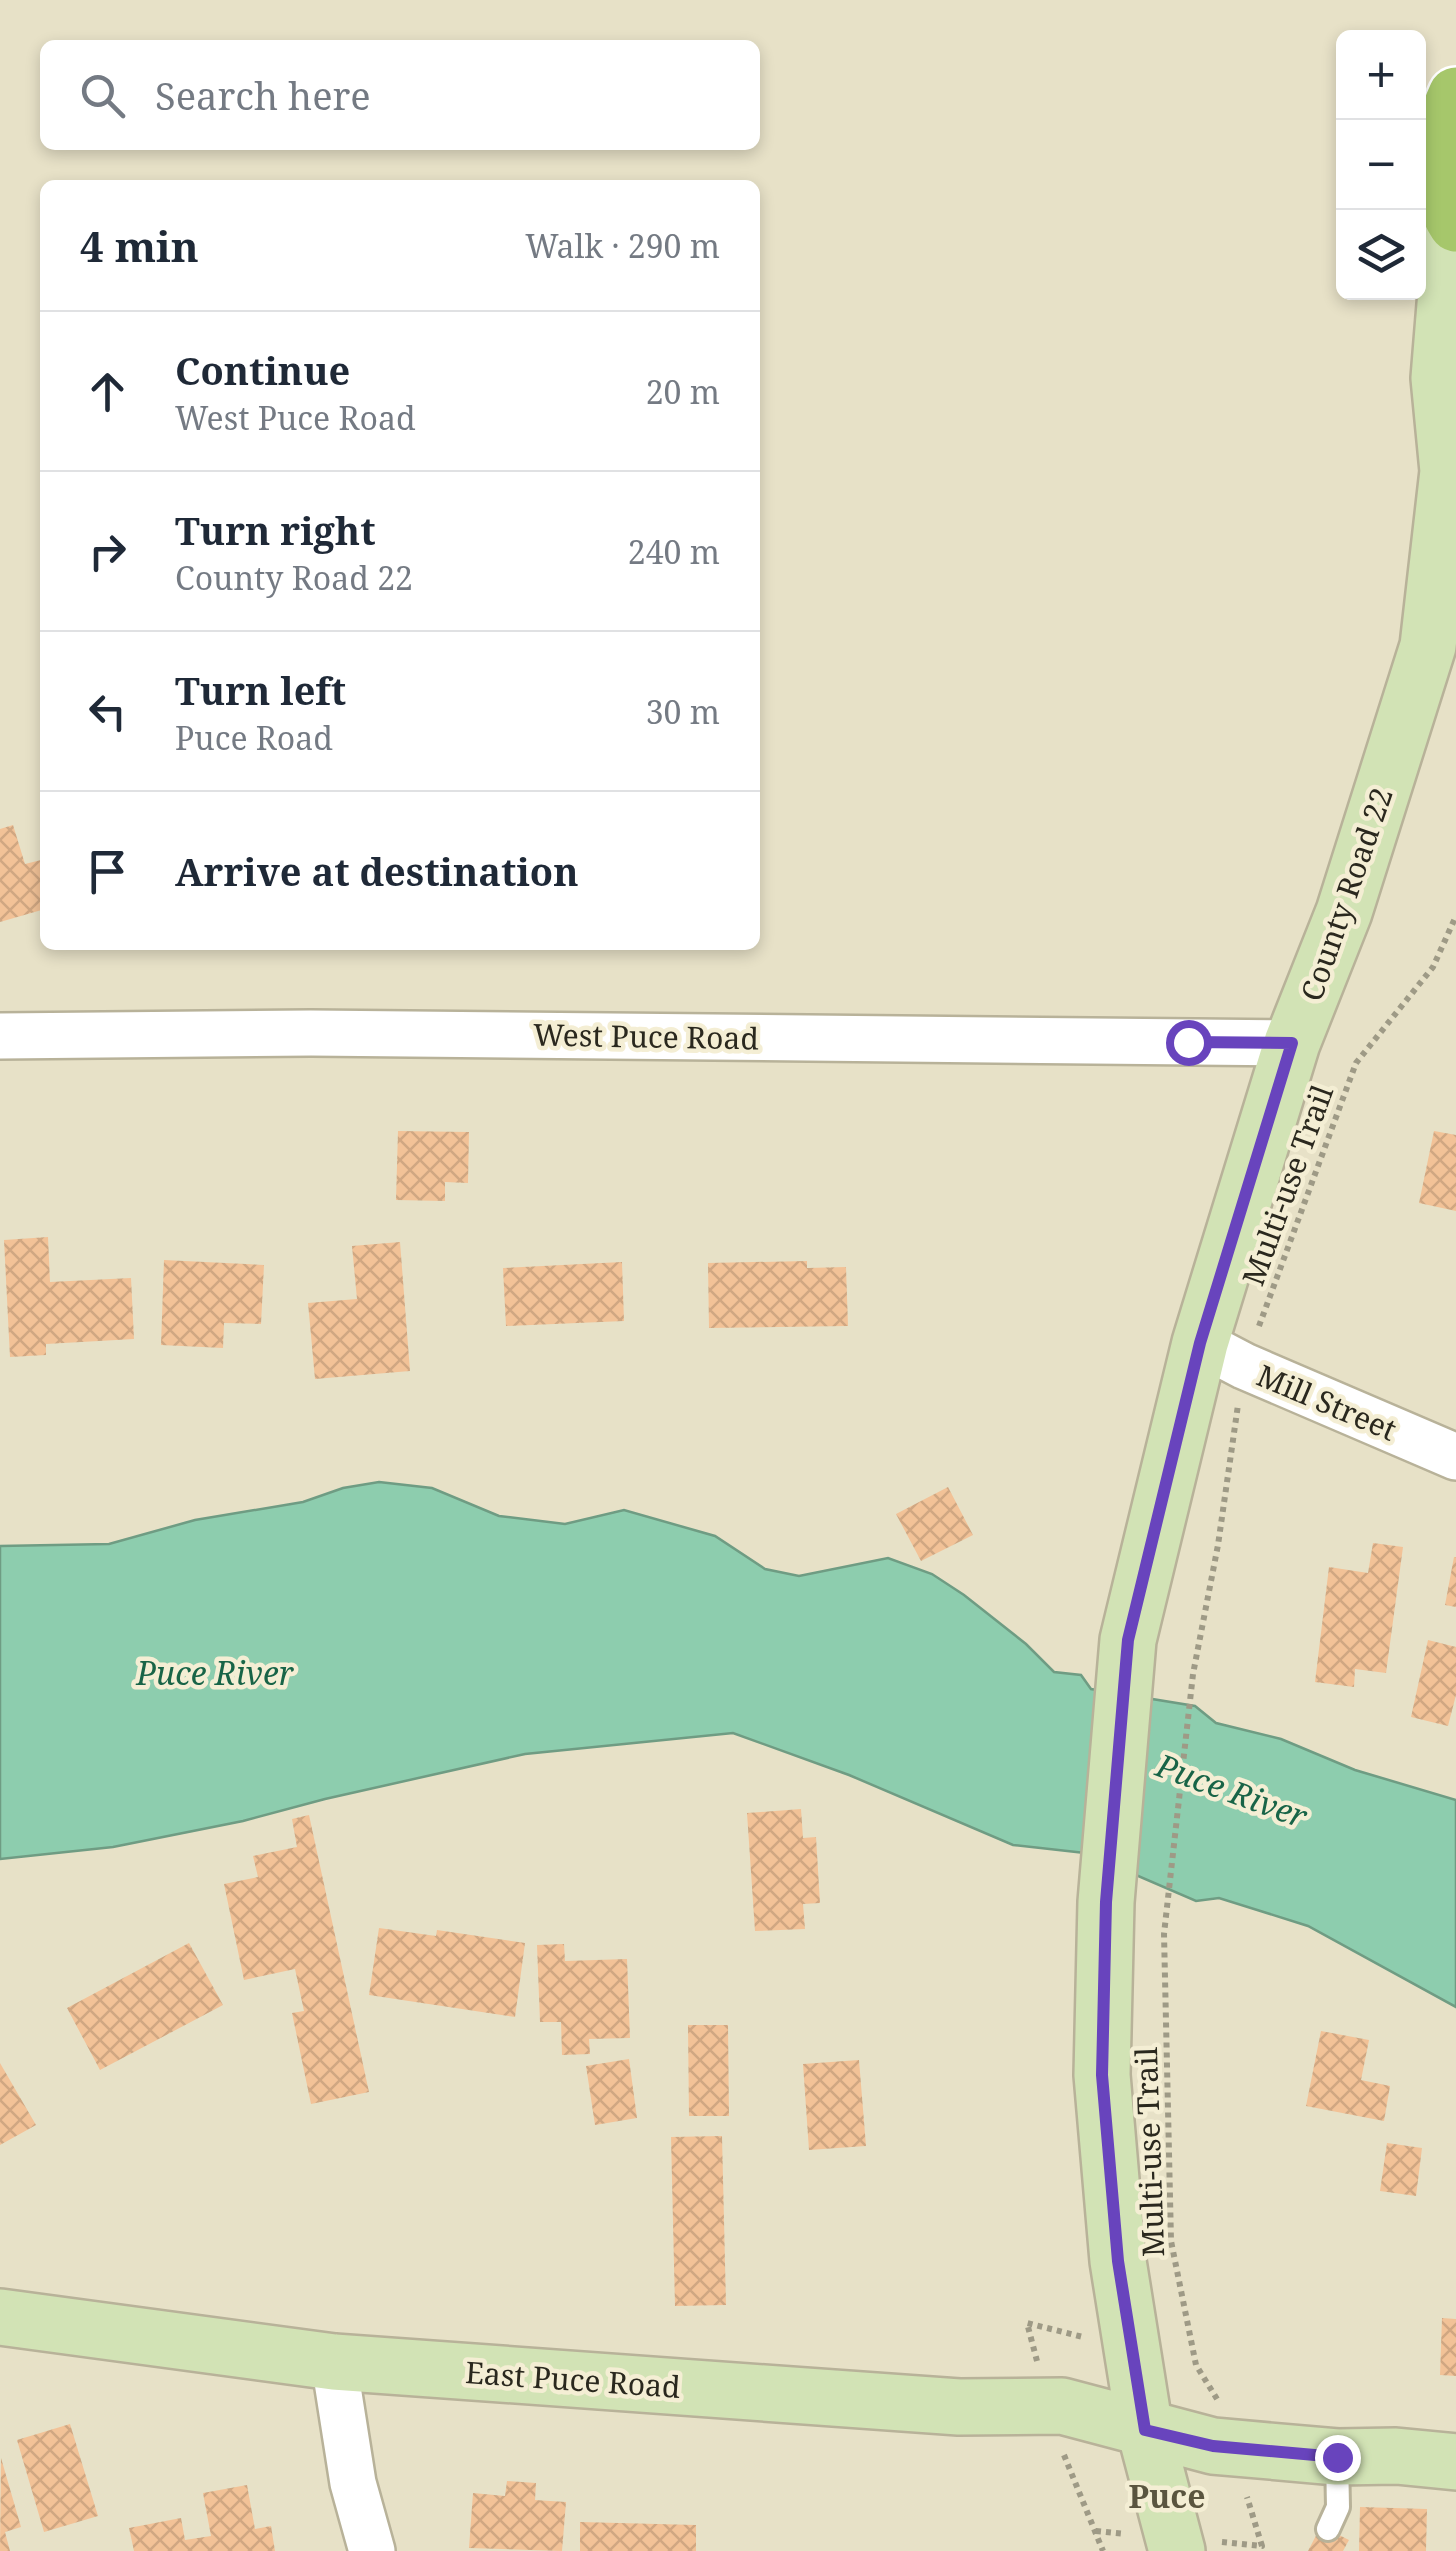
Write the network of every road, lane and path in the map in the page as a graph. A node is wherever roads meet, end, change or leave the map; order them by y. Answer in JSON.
{"nodes":[{"id":1,"x":1456,"y":95,"type":"edge"},
{"id":2,"x":1454,"y":222,"type":"edge"},
{"id":3,"x":1452,"y":467,"type":"edge"},
{"id":4,"x":1456,"y":916,"type":"edge"},
{"id":5,"x":0,"y":1036,"type":"edge"},
{"id":6,"x":1292,"y":1043,"type":"junction"},
{"id":7,"x":1222,"y":1355,"type":"junction"},
{"id":8,"x":1456,"y":1457,"type":"edge"},
{"id":9,"x":0,"y":2317,"type":"edge"},
{"id":10,"x":334,"y":2362,"type":"junction"},
{"id":11,"x":1196,"y":2365,"type":"dead end"},
{"id":12,"x":1145,"y":2430,"type":"junction"},
{"id":13,"x":1337,"y":2457,"type":"junction"},
{"id":14,"x":1456,"y":2462,"type":"edge"},
{"id":15,"x":1069,"y":2472,"type":"dead end"},
{"id":16,"x":1328,"y":2530,"type":"dead end"},
{"id":17,"x":372,"y":2551,"type":"edge"},
{"id":18,"x":1103,"y":2551,"type":"edge"},
{"id":19,"x":1177,"y":2551,"type":"edge"}],
"edges":[{"from":1,"to":2,"type":"main road"},
{"from":2,"to":3,"type":"main road","name":"County Road 22"},
{"from":3,"to":6,"type":"main road","name":"County Road 22"},
{"from":4,"to":7,"type":"path","name":"Multi-use Trail"},
{"from":5,"to":6,"type":"street","name":"West Puce Road"},
{"from":6,"to":7,"type":"main road","name":"County Road 22"},
{"from":7,"to":8,"type":"street","name":"Mill Street"},
{"from":7,"to":11,"type":"path","name":"Multi-use Trail"},
{"from":7,"to":12,"type":"main road","name":"County Road 22"},
{"from":9,"to":10,"type":"main road","name":"East Puce Road"},
{"from":10,"to":12,"type":"main road","name":"East Puce Road"},
{"from":10,"to":17,"type":"street"},
{"from":12,"to":13,"type":"main road","name":"East Puce Road"},
{"from":12,"to":19,"type":"main road","name":"County Road 22"},
{"from":13,"to":14,"type":"main road","name":"East Puce Road"},
{"from":13,"to":16,"type":"lane"},
{"from":15,"to":18,"type":"path"}]}
